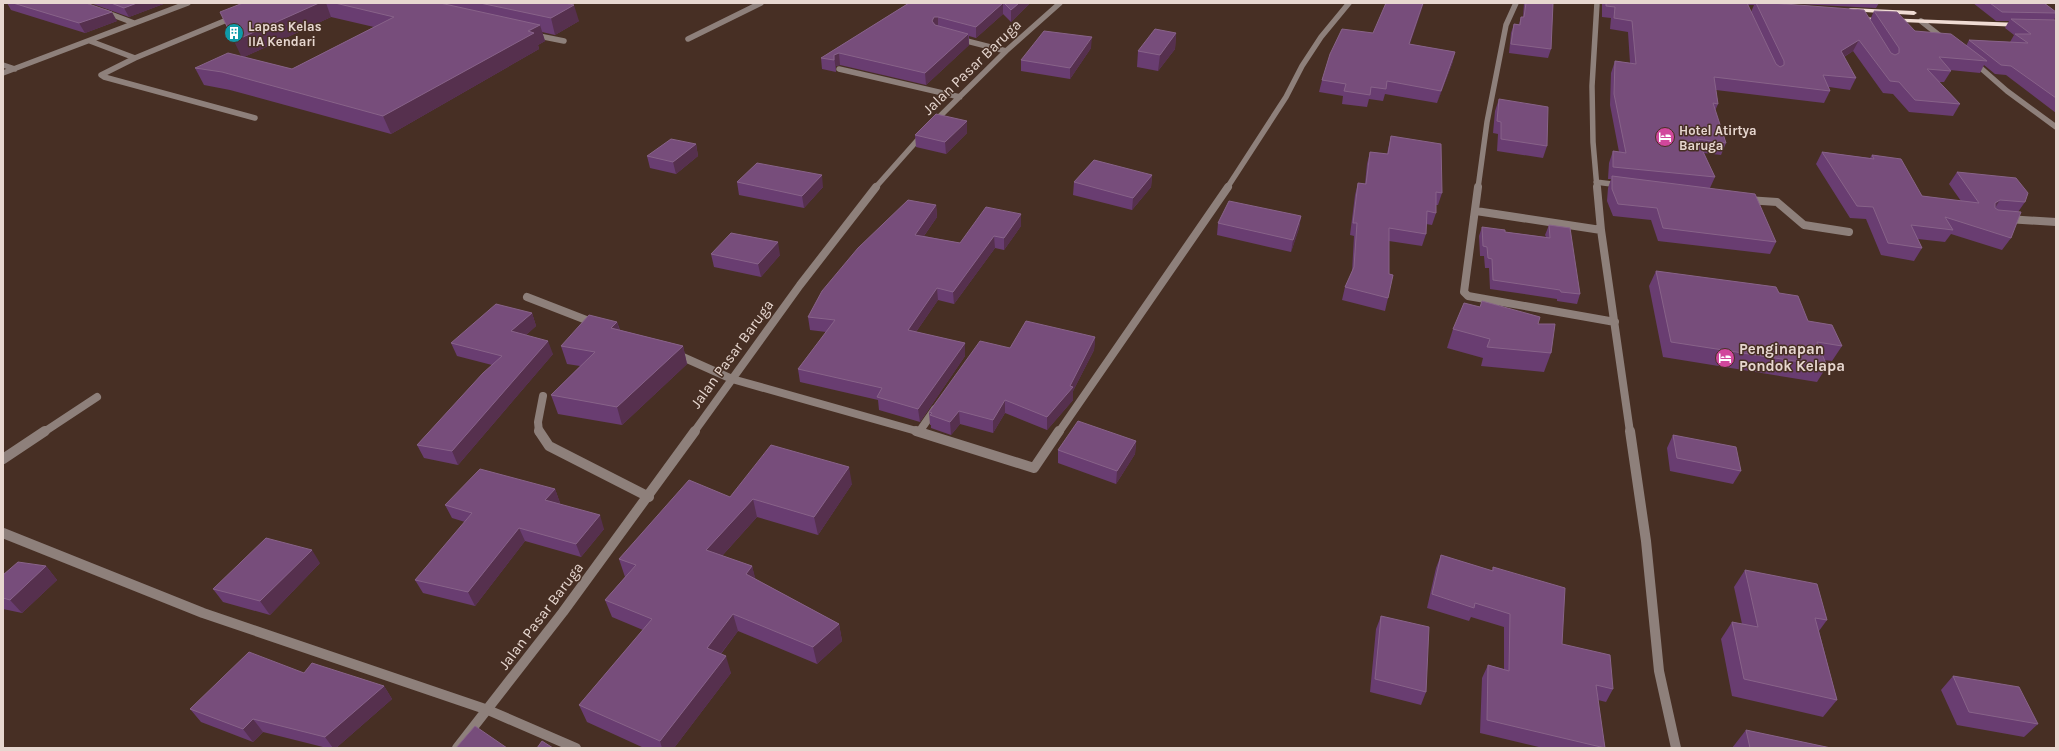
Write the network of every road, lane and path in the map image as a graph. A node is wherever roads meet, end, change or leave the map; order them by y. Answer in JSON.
{"nodes":[{"id":1,"x":188,"y":3,"type":"edge"},
{"id":2,"x":761,"y":3,"type":"edge"},
{"id":3,"x":1060,"y":3,"type":"edge"},
{"id":4,"x":1349,"y":3,"type":"edge"},
{"id":5,"x":1516,"y":3,"type":"edge"},
{"id":6,"x":1596,"y":3,"type":"edge"},
{"id":7,"x":1841,"y":10,"type":"edge"},
{"id":8,"x":100,"y":11,"type":"edge"},
{"id":9,"x":239,"y":14,"type":"edge"},
{"id":10,"x":1849,"y":18,"type":"edge"},
{"id":11,"x":2027,"y":18,"type":"edge"},
{"id":12,"x":1921,"y":21,"type":"junction"},
{"id":13,"x":134,"y":23,"type":"junction"},
{"id":14,"x":2033,"y":25,"type":"edge"},
{"id":15,"x":528,"y":34,"type":"edge"},
{"id":16,"x":954,"y":38,"type":"edge"},
{"id":17,"x":688,"y":39,"type":"dead end"},
{"id":18,"x":90,"y":41,"type":"junction"},
{"id":19,"x":564,"y":42,"type":"dead end"},
{"id":20,"x":1950,"y":43,"type":"edge"},
{"id":21,"x":1006,"y":52,"type":"junction"},
{"id":22,"x":1967,"y":56,"type":"edge"},
{"id":23,"x":135,"y":58,"type":"junction"},
{"id":24,"x":3,"y":65,"type":"edge"},
{"id":25,"x":15,"y":69,"type":"junction"},
{"id":26,"x":839,"y":69,"type":"dead end"},
{"id":27,"x":3,"y":73,"type":"edge"},
{"id":28,"x":960,"y":98,"type":"junction"},
{"id":29,"x":255,"y":118,"type":"dead end"},
{"id":30,"x":2056,"y":127,"type":"edge"},
{"id":31,"x":1596,"y":182,"type":"junction"},
{"id":32,"x":1626,"y":186,"type":"edge"},
{"id":33,"x":1741,"y":200,"type":"edge"},
{"id":34,"x":1476,"y":211,"type":"junction"},
{"id":35,"x":2000,"y":219,"type":"edge"},
{"id":36,"x":2056,"y":222,"type":"edge"},
{"id":37,"x":1601,"y":230,"type":"junction"},
{"id":38,"x":1849,"y":232,"type":"dead end"},
{"id":39,"x":527,"y":297,"type":"dead end"},
{"id":40,"x":1615,"y":322,"type":"junction"},
{"id":41,"x":600,"y":325,"type":"edge"},
{"id":42,"x":665,"y":350,"type":"edge"},
{"id":43,"x":732,"y":379,"type":"junction"},
{"id":44,"x":543,"y":396,"type":"dead end"},
{"id":45,"x":97,"y":397,"type":"dead end"},
{"id":46,"x":941,"y":401,"type":"edge"},
{"id":47,"x":919,"y":432,"type":"junction"},
{"id":48,"x":3,"y":459,"type":"edge"},
{"id":49,"x":648,"y":497,"type":"junction"},
{"id":50,"x":3,"y":532,"type":"edge"},
{"id":51,"x":488,"y":710,"type":"junction"},
{"id":52,"x":457,"y":748,"type":"edge"},
{"id":53,"x":576,"y":748,"type":"edge"},
{"id":54,"x":1676,"y":748,"type":"edge"}],
"edges":[{"from":1,"to":13,"type":"street"},
{"from":2,"to":17,"type":"street"},
{"from":3,"to":21,"type":"street","name":"Jalan Pasar Baruga"},
{"from":4,"to":47,"type":"street"},
{"from":5,"to":34,"type":"street"},
{"from":6,"to":31,"type":"street"},
{"from":7,"to":11,"type":"highway"},
{"from":8,"to":13,"type":"street"},
{"from":9,"to":23,"type":"street"},
{"from":10,"to":12,"type":"highway"},
{"from":12,"to":14,"type":"highway"},
{"from":12,"to":20,"type":"street"},
{"from":13,"to":18,"type":"street"},
{"from":15,"to":19,"type":"street"},
{"from":16,"to":21,"type":"street"},
{"from":18,"to":23,"type":"street"},
{"from":18,"to":25,"type":"street"},
{"from":21,"to":28,"type":"street","name":"Jalan Pasar Baruga"},
{"from":22,"to":30,"type":"street"},
{"from":23,"to":29,"type":"street"},
{"from":24,"to":25,"type":"street"},
{"from":25,"to":27,"type":"street"},
{"from":26,"to":28,"type":"street"},
{"from":28,"to":43,"type":"street","name":"Jalan Pasar Baruga"},
{"from":31,"to":32,"type":"street"},
{"from":31,"to":37,"type":"street"},
{"from":33,"to":38,"type":"street"},
{"from":34,"to":37,"type":"street"},
{"from":34,"to":40,"type":"street"},
{"from":35,"to":36,"type":"street"},
{"from":37,"to":40,"type":"street"},
{"from":39,"to":41,"type":"street"},
{"from":40,"to":54,"type":"street"},
{"from":42,"to":43,"type":"street"},
{"from":43,"to":47,"type":"street"},
{"from":43,"to":49,"type":"street","name":"Jalan Pasar Baruga"},
{"from":44,"to":49,"type":"street"},
{"from":45,"to":48,"type":"street"},
{"from":46,"to":47,"type":"street"},
{"from":49,"to":51,"type":"street","name":"Jalan Pasar Baruga"},
{"from":50,"to":51,"type":"street"},
{"from":51,"to":52,"type":"street","name":"Jalan Pasar Baruga"},
{"from":51,"to":53,"type":"street"}]}
